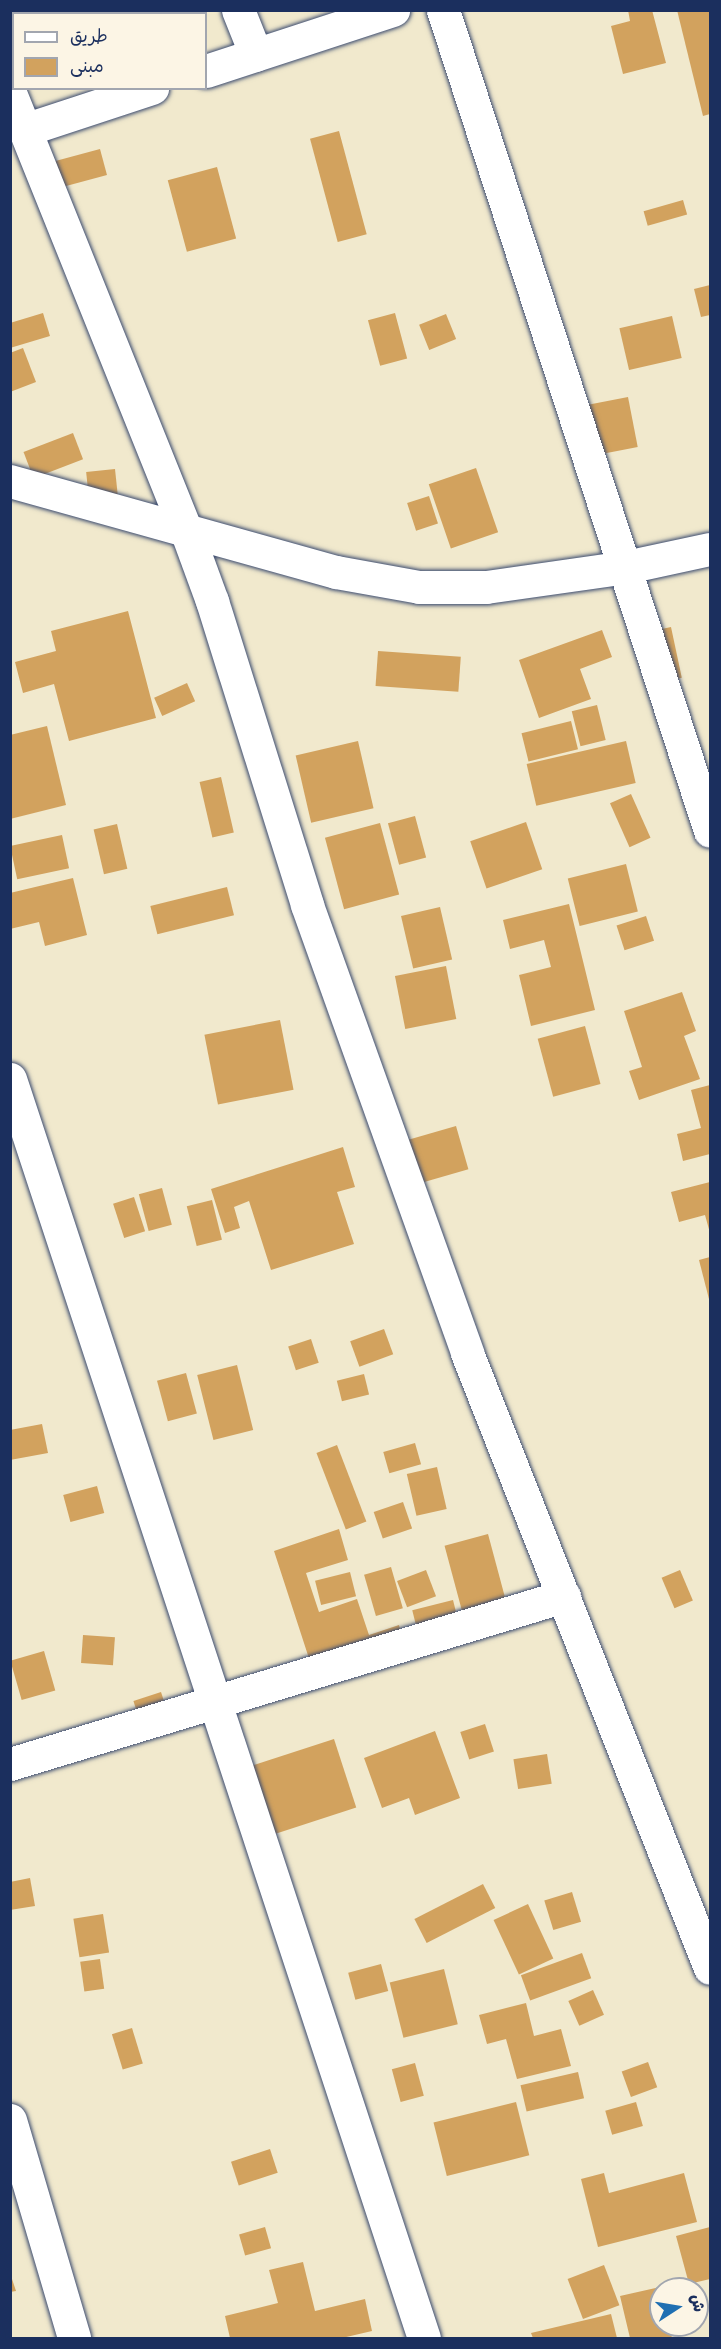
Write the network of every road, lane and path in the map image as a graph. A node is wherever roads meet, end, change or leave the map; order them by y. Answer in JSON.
{"nodes":[{"id":1,"x":238,"y":10,"type":"edge"},
{"id":2,"x":393,"y":10,"type":"edge"},
{"id":3,"x":443,"y":10,"type":"edge"},
{"id":4,"x":256,"y":55,"type":"junction"},
{"id":5,"x":207,"y":71,"type":"edge"},
{"id":6,"x":146,"y":90,"type":"edge"},
{"id":7,"x":10,"y":93,"type":"edge"},
{"id":8,"x":24,"y":130,"type":"junction"},
{"id":9,"x":10,"y":481,"type":"edge"},
{"id":10,"x":186,"y":530,"type":"junction"},
{"id":11,"x":711,"y":549,"type":"edge"},
{"id":12,"x":626,"y":567,"type":"junction"},
{"id":13,"x":711,"y":831,"type":"edge"},
{"id":14,"x":10,"y":1079,"type":"edge"},
{"id":15,"x":564,"y":1596,"type":"junction"},
{"id":16,"x":217,"y":1702,"type":"junction"},
{"id":17,"x":10,"y":1764,"type":"edge"},
{"id":18,"x":711,"y":1968,"type":"edge"},
{"id":19,"x":10,"y":2120,"type":"edge"},
{"id":20,"x":74,"y":2338,"type":"edge"},
{"id":21,"x":424,"y":2338,"type":"edge"}],
"edges":[{"from":1,"to":4,"type":"street"},
{"from":2,"to":4,"type":"street"},
{"from":3,"to":12,"type":"street"},
{"from":4,"to":5,"type":"street"},
{"from":6,"to":8,"type":"street"},
{"from":7,"to":8,"type":"street"},
{"from":8,"to":10,"type":"street"},
{"from":9,"to":10,"type":"street"},
{"from":10,"to":12,"type":"street"},
{"from":10,"to":15,"type":"street"},
{"from":11,"to":12,"type":"street"},
{"from":12,"to":13,"type":"street"},
{"from":14,"to":16,"type":"street"},
{"from":15,"to":16,"type":"street"},
{"from":15,"to":18,"type":"street"},
{"from":16,"to":17,"type":"street"},
{"from":16,"to":21,"type":"street"},
{"from":19,"to":20,"type":"street"}]}
